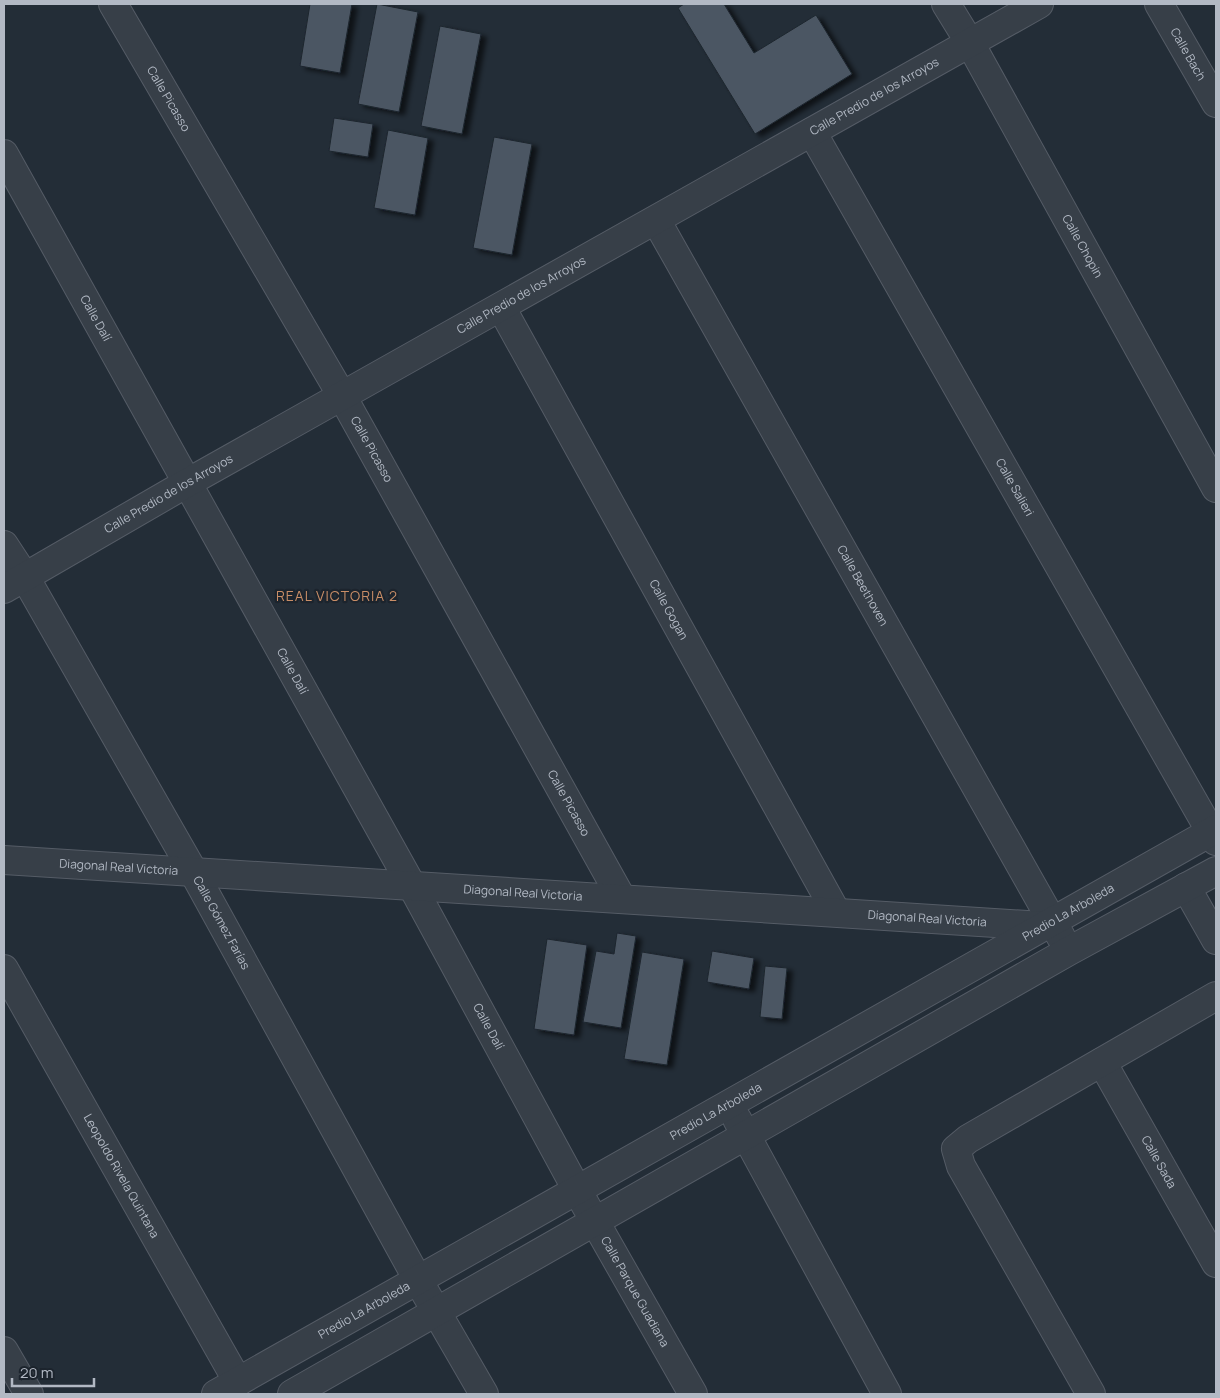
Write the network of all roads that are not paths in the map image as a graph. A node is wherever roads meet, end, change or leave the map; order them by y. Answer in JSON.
{"nodes":[{"id":1,"x":113,"y":4,"type":"edge"},
{"id":2,"x":946,"y":4,"type":"edge"},
{"id":3,"x":1039,"y":4,"type":"edge"},
{"id":4,"x":1158,"y":4,"type":"edge"},
{"id":5,"x":970,"y":43,"type":"junction"},
{"id":6,"x":1216,"y":103,"type":"edge"},
{"id":7,"x":812,"y":132,"type":"junction"},
{"id":8,"x":4,"y":154,"type":"edge"},
{"id":9,"x":656,"y":220,"type":"junction"},
{"id":10,"x":501,"y":307,"type":"junction"},
{"id":11,"x":342,"y":396,"type":"junction"},
{"id":12,"x":187,"y":483,"type":"junction"},
{"id":13,"x":1216,"y":488,"type":"edge"},
{"id":14,"x":4,"y":545,"type":"edge"},
{"id":15,"x":14,"y":583,"type":"edge"},
{"id":16,"x":1214,"y":834,"type":"edge"},
{"id":17,"x":4,"y":860,"type":"edge"},
{"id":18,"x":194,"y":873,"type":"junction"},
{"id":19,"x":1215,"y":875,"type":"edge"},
{"id":20,"x":412,"y":886,"type":"junction"},
{"id":21,"x":1186,"y":888,"type":"junction"},
{"id":22,"x":622,"y":899,"type":"junction"},
{"id":23,"x":836,"y":912,"type":"junction"},
{"id":24,"x":1048,"y":923,"type":"junction"},
{"id":25,"x":1216,"y":940,"type":"edge"},
{"id":26,"x":1069,"y":951,"type":"junction"},
{"id":27,"x":4,"y":968,"type":"edge"},
{"id":28,"x":1216,"y":996,"type":"edge"},
{"id":29,"x":1102,"y":1062,"type":"junction"},
{"id":30,"x":730,"y":1104,"type":"junction"},
{"id":31,"x":746,"y":1135,"type":"junction"},
{"id":32,"x":577,"y":1190,"type":"junction"},
{"id":33,"x":594,"y":1222,"type":"junction"},
{"id":34,"x":1216,"y":1263,"type":"edge"},
{"id":35,"x":418,"y":1280,"type":"junction"},
{"id":36,"x":436,"y":1312,"type":"junction"},
{"id":37,"x":4,"y":1351,"type":"edge"},
{"id":38,"x":276,"y":1360,"type":"junction"},
{"id":39,"x":227,"y":1388,"type":"edge"},
{"id":40,"x":29,"y":1394,"type":"edge"},
{"id":41,"x":294,"y":1394,"type":"edge"},
{"id":42,"x":484,"y":1394,"type":"edge"},
{"id":43,"x":693,"y":1394,"type":"edge"},
{"id":44,"x":887,"y":1394,"type":"edge"},
{"id":45,"x":1091,"y":1394,"type":"edge"}],
"edges":[{"from":1,"to":11,"type":"street","name":"Calle Picasso"},
{"from":2,"to":5,"type":"street","name":"Calle Chopin"},
{"from":3,"to":5,"type":"street","name":"Calle Predio de los Arroyos"},
{"from":4,"to":6,"type":"street","name":"Calle Bach"},
{"from":5,"to":7,"type":"street","name":"Calle Predio de los Arroyos"},
{"from":5,"to":13,"type":"street","name":"Calle Chopin"},
{"from":7,"to":9,"type":"street","name":"Calle Predio de los Arroyos"},
{"from":7,"to":16,"type":"street","name":"Calle Salieri"},
{"from":8,"to":12,"type":"street","name":"Calle Dalí"},
{"from":9,"to":10,"type":"street","name":"Calle Predio de los Arroyos"},
{"from":9,"to":24,"type":"street","name":"Calle Beethoven"},
{"from":10,"to":11,"type":"street","name":"Calle Predio de los Arroyos"},
{"from":10,"to":23,"type":"street","name":"Calle Gogan"},
{"from":11,"to":12,"type":"street","name":"Calle Predio de los Arroyos"},
{"from":11,"to":22,"type":"street","name":"Calle Picasso"},
{"from":12,"to":15,"type":"street","name":"Calle Predio de los Arroyos"},
{"from":12,"to":20,"type":"street","name":"Calle Dalí"},
{"from":14,"to":15,"type":"street","name":"Calle Gómez Farías"},
{"from":15,"to":18,"type":"street","name":"Calle Gómez Farías"},
{"from":16,"to":24,"type":"street","name":"Predio La Arboleda"},
{"from":17,"to":18,"type":"street","name":"Diagonal Real Victoria"},
{"from":18,"to":20,"type":"street","name":"Diagonal Real Victoria"},
{"from":18,"to":35,"type":"street","name":"Calle Gómez Farías"},
{"from":19,"to":21,"type":"street"},
{"from":20,"to":22,"type":"street","name":"Diagonal Real Victoria"},
{"from":20,"to":32,"type":"street","name":"Calle Dalí"},
{"from":21,"to":25,"type":"street"},
{"from":21,"to":26,"type":"street"},
{"from":22,"to":23,"type":"street","name":"Diagonal Real Victoria"},
{"from":23,"to":24,"type":"street","name":"Diagonal Real Victoria"},
{"from":24,"to":26,"type":"street","name":"Calle Beethoven"},
{"from":24,"to":30,"type":"street","name":"Predio La Arboleda"},
{"from":26,"to":31,"type":"street"},
{"from":27,"to":39,"type":"street","name":"Leopoldo Rivela Quintana"},
{"from":28,"to":29,"type":"street"},
{"from":29,"to":34,"type":"street","name":"Calle Sada"},
{"from":29,"to":45,"type":"street"},
{"from":30,"to":31,"type":"street"},
{"from":30,"to":32,"type":"street","name":"Predio La Arboleda"},
{"from":31,"to":33,"type":"street"},
{"from":31,"to":44,"type":"street"},
{"from":32,"to":33,"type":"street","name":"Calle Parque Guadiana"},
{"from":32,"to":35,"type":"street","name":"Predio La Arboleda"},
{"from":33,"to":36,"type":"street"},
{"from":33,"to":43,"type":"street","name":"Calle Parque Guadiana"},
{"from":35,"to":36,"type":"street","name":"Calle Gómez Farías"},
{"from":35,"to":38,"type":"street","name":"Predio La Arboleda"},
{"from":36,"to":41,"type":"street"},
{"from":36,"to":42,"type":"street","name":"Calle Gómez Farías"},
{"from":37,"to":40,"type":"street"},
{"from":38,"to":39,"type":"street","name":"Predio La Arboleda"},
{"from":38,"to":41,"type":"street"}]}
